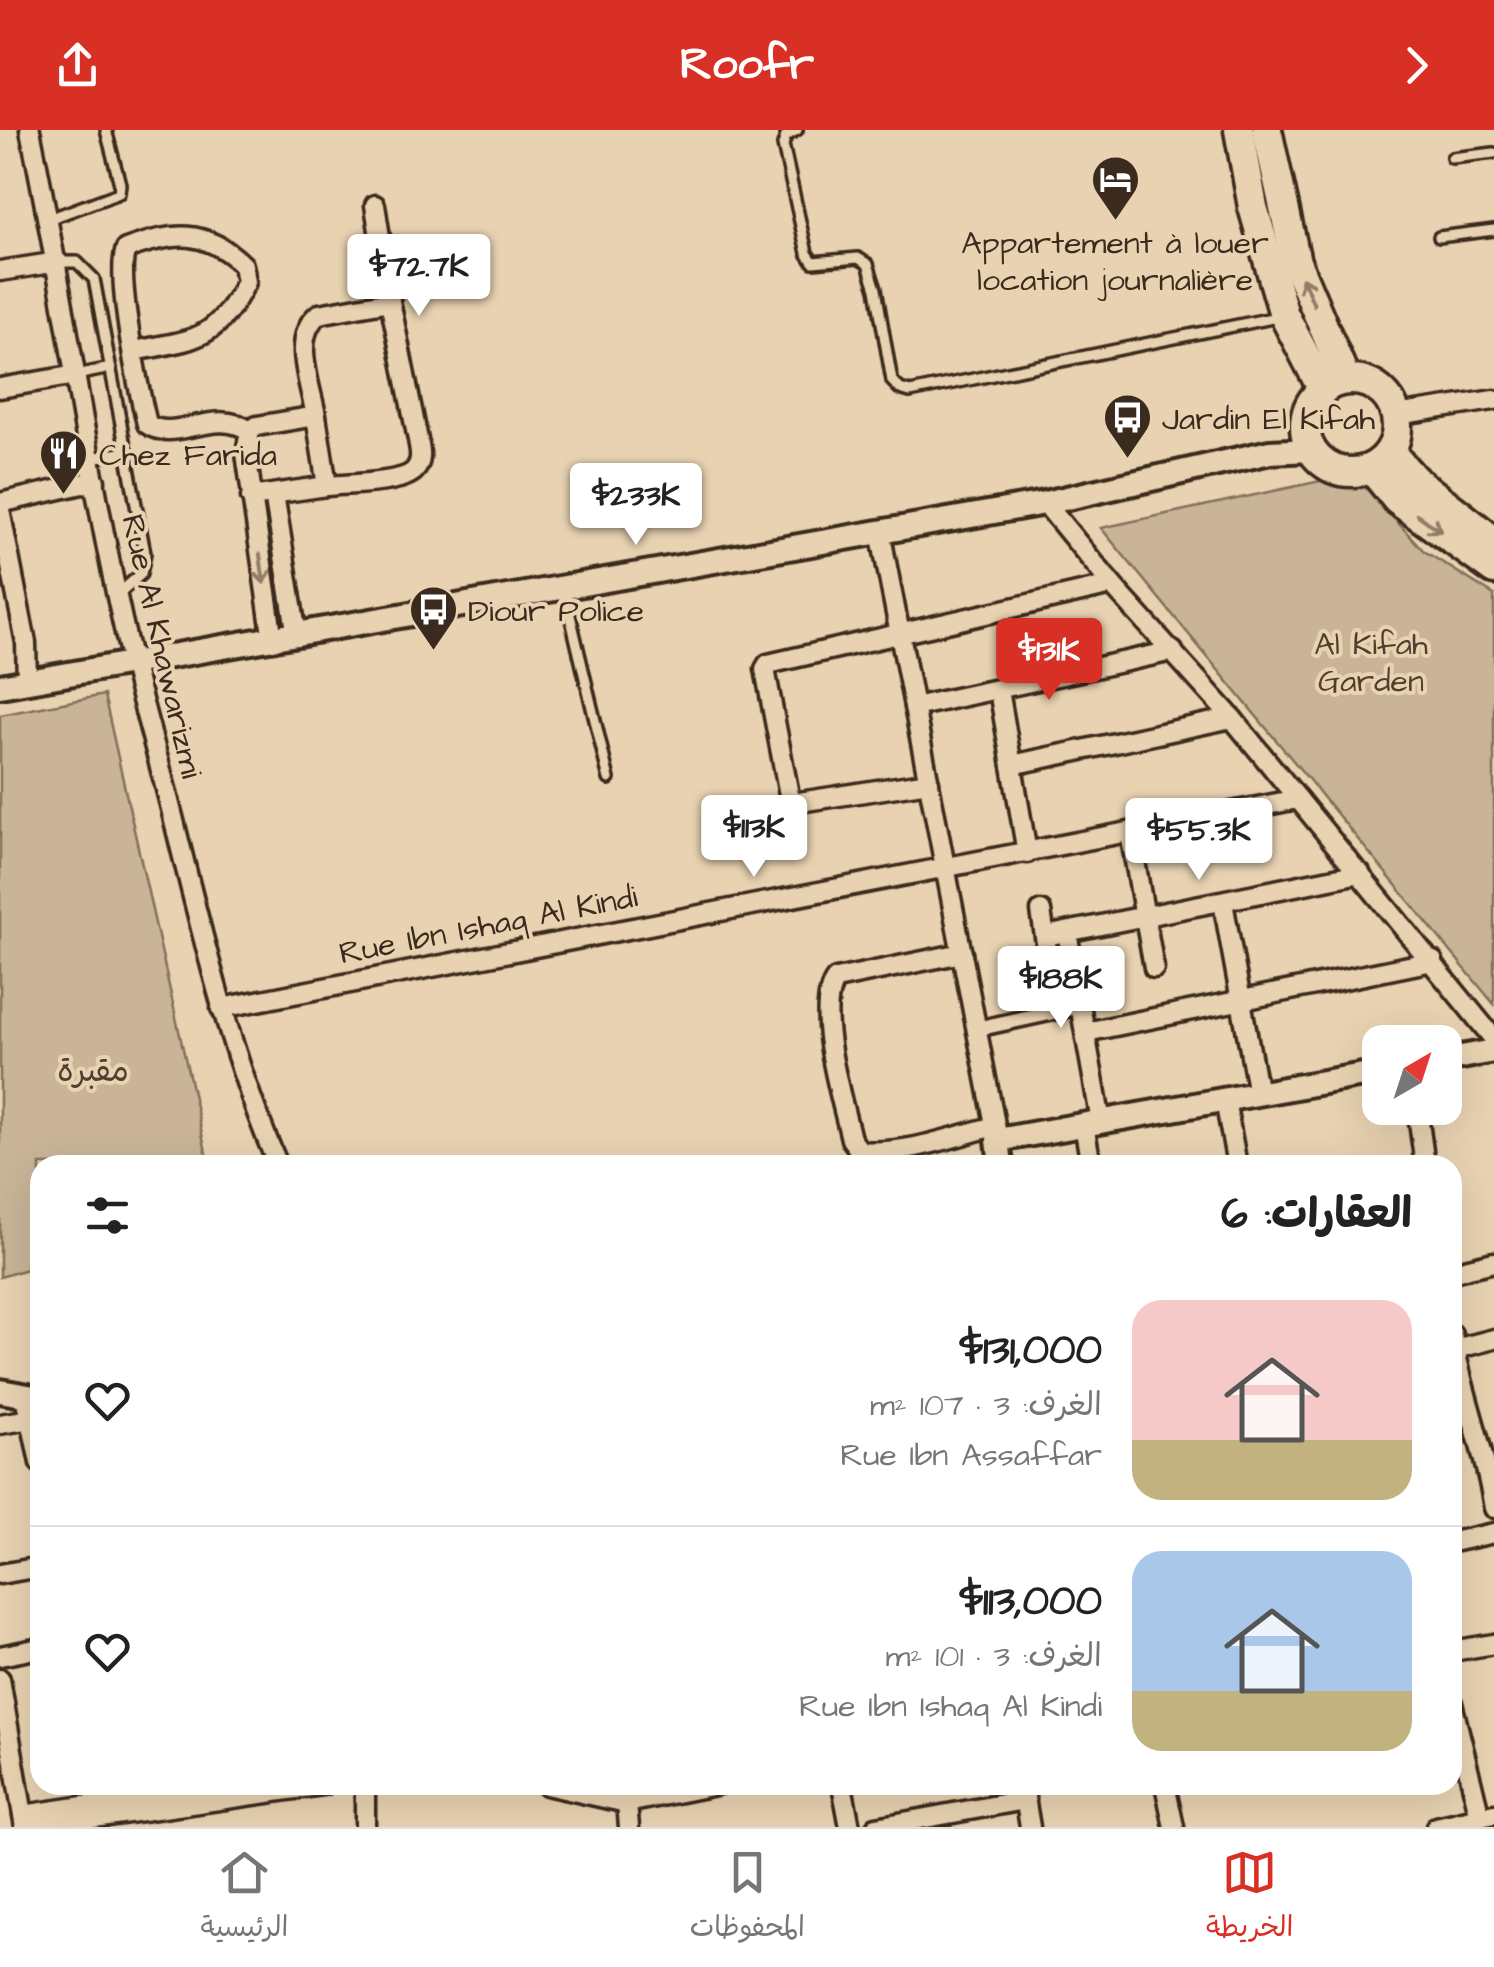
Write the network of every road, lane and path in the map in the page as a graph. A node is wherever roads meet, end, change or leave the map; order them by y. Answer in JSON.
{"nodes":[{"id":1,"x":30,"y":130,"type":"edge"},
{"id":2,"x":106,"y":130,"type":"edge"},
{"id":3,"x":797,"y":130,"type":"edge"},
{"id":4,"x":1239,"y":130,"type":"edge"},
{"id":5,"x":1267,"y":130,"type":"edge"},
{"id":6,"x":1494,"y":153,"type":"edge"},
{"id":7,"x":1452,"y":158,"type":"dead end"},
{"id":8,"x":375,"y":205,"type":"dead end"},
{"id":9,"x":49,"y":218,"type":"junction"},
{"id":10,"x":1494,"y":230,"type":"edge"},
{"id":11,"x":1438,"y":237,"type":"dead end"},
{"id":12,"x":58,"y":262,"type":"junction"},
{"id":13,"x":0,"y":271,"type":"edge"},
{"id":14,"x":390,"y":300,"type":"junction"},
{"id":15,"x":1284,"y":316,"type":"junction"},
{"id":16,"x":134,"y":351,"type":"junction"},
{"id":17,"x":110,"y":368,"type":"junction"},
{"id":18,"x":76,"y":375,"type":"junction"},
{"id":19,"x":1335,"y":385,"type":"junction"},
{"id":20,"x":0,"y":388,"type":"edge"},
{"id":21,"x":1494,"y":400,"type":"edge"},
{"id":22,"x":1396,"y":415,"type":"junction"},
{"id":23,"x":316,"y":416,"type":"junction"},
{"id":24,"x":250,"y":432,"type":"junction"},
{"id":25,"x":1308,"y":442,"type":"junction"},
{"id":26,"x":126,"y":452,"type":"junction"},
{"id":27,"x":91,"y":458,"type":"junction"},
{"id":28,"x":1380,"y":460,"type":"junction"},
{"id":29,"x":95,"y":481,"type":"junction"},
{"id":30,"x":326,"y":486,"type":"junction"},
{"id":31,"x":274,"y":494,"type":"junction"},
{"id":32,"x":252,"y":497,"type":"junction"},
{"id":33,"x":1045,"y":503,"type":"junction"},
{"id":34,"x":0,"y":507,"type":"edge"},
{"id":35,"x":880,"y":531,"type":"junction"},
{"id":36,"x":1494,"y":541,"type":"edge"},
{"id":37,"x":1494,"y":570,"type":"edge"},
{"id":38,"x":1112,"y":585,"type":"junction"},
{"id":39,"x":564,"y":587,"type":"junction"},
{"id":40,"x":117,"y":595,"type":"junction"},
{"id":41,"x":902,"y":632,"type":"junction"},
{"id":42,"x":297,"y":636,"type":"junction"},
{"id":43,"x":273,"y":640,"type":"junction"},
{"id":44,"x":1173,"y":651,"type":"junction"},
{"id":45,"x":132,"y":661,"type":"junction"},
{"id":46,"x":27,"y":681,"type":"junction"},
{"id":47,"x":0,"y":686,"type":"edge"},
{"id":48,"x":999,"y":690,"type":"junction"},
{"id":49,"x":914,"y":708,"type":"junction"},
{"id":50,"x":1232,"y":718,"type":"junction"},
{"id":51,"x":1012,"y":765,"type":"junction"},
{"id":52,"x":609,"y":779,"type":"dead end"},
{"id":53,"x":929,"y":782,"type":"junction"},
{"id":54,"x":1298,"y":800,"type":"junction"},
{"id":55,"x":1130,"y":833,"type":"junction"},
{"id":56,"x":1026,"y":853,"type":"junction"},
{"id":57,"x":945,"y":868,"type":"junction"},
{"id":58,"x":1360,"y":873,"type":"junction"},
{"id":59,"x":1223,"y":902,"type":"junction"},
{"id":60,"x":1040,"y":911,"type":"dead end"},
{"id":61,"x":1146,"y":917,"type":"junction"},
{"id":62,"x":1067,"y":932,"type":"junction"},
{"id":63,"x":1046,"y":936,"type":"junction"},
{"id":64,"x":962,"y":953,"type":"junction"},
{"id":65,"x":1432,"y":960,"type":"junction"},
{"id":66,"x":1049,"y":963,"type":"dead end"},
{"id":67,"x":1154,"y":968,"type":"dead end"},
{"id":68,"x":1242,"y":1000,"type":"junction"},
{"id":69,"x":1081,"y":1006,"type":"junction"},
{"id":70,"x":221,"y":1008,"type":"junction"},
{"id":71,"x":976,"y":1029,"type":"junction"},
{"id":72,"x":1086,"y":1032,"type":"junction"},
{"id":73,"x":1494,"y":1039,"type":"edge"},
{"id":74,"x":1494,"y":1051,"type":"edge"},
{"id":75,"x":1462,"y":1057,"type":"edge"},
{"id":76,"x":1362,"y":1075,"type":"edge"},
{"id":77,"x":1258,"y":1094,"type":"junction"},
{"id":78,"x":1226,"y":1100,"type":"junction"},
{"id":79,"x":1092,"y":1123,"type":"junction"},
{"id":80,"x":1419,"y":1125,"type":"edge"},
{"id":81,"x":996,"y":1133,"type":"junction"},
{"id":82,"x":274,"y":1155,"type":"edge"},
{"id":83,"x":999,"y":1155,"type":"edge"},
{"id":84,"x":1091,"y":1155,"type":"edge"},
{"id":85,"x":1235,"y":1155,"type":"edge"},
{"id":86,"x":1424,"y":1155,"type":"edge"},
{"id":87,"x":1494,"y":1262,"type":"edge"},
{"id":88,"x":1462,"y":1270,"type":"edge"},
{"id":89,"x":1494,"y":1339,"type":"edge"},
{"id":90,"x":1462,"y":1343,"type":"edge"},
{"id":91,"x":0,"y":1391,"type":"edge"},
{"id":92,"x":1462,"y":1397,"type":"edge"},
{"id":93,"x":30,"y":1403,"type":"edge"},
{"id":94,"x":30,"y":1405,"type":"edge"},
{"id":95,"x":0,"y":1424,"type":"edge"},
{"id":96,"x":1492,"y":1482,"type":"edge"},
{"id":97,"x":1494,"y":1508,"type":"edge"},
{"id":98,"x":1494,"y":1534,"type":"edge"},
{"id":99,"x":1462,"y":1540,"type":"edge"},
{"id":100,"x":30,"y":1569,"type":"edge"},
{"id":101,"x":0,"y":1574,"type":"edge"},
{"id":102,"x":1494,"y":1644,"type":"edge"},
{"id":103,"x":1462,"y":1649,"type":"edge"},
{"id":104,"x":30,"y":1650,"type":"edge"},
{"id":105,"x":0,"y":1656,"type":"edge"},
{"id":106,"x":0,"y":1684,"type":"edge"},
{"id":107,"x":1462,"y":1735,"type":"edge"},
{"id":108,"x":194,"y":1795,"type":"edge"},
{"id":109,"x":365,"y":1795,"type":"edge"},
{"id":110,"x":612,"y":1795,"type":"edge"},
{"id":111,"x":667,"y":1795,"type":"edge"},
{"id":112,"x":844,"y":1795,"type":"edge"},
{"id":113,"x":1011,"y":1795,"type":"edge"},
{"id":114,"x":1025,"y":1795,"type":"edge"},
{"id":115,"x":1167,"y":1795,"type":"edge"},
{"id":116,"x":627,"y":1803,"type":"junction"},
{"id":117,"x":1487,"y":1815,"type":"edge"},
{"id":118,"x":27,"y":1823,"type":"edge"},
{"id":119,"x":365,"y":1827,"type":"edge"},
{"id":120,"x":629,"y":1827,"type":"edge"},
{"id":121,"x":850,"y":1827,"type":"edge"},
{"id":122,"x":876,"y":1827,"type":"edge"},
{"id":123,"x":1030,"y":1827,"type":"edge"},
{"id":124,"x":1174,"y":1827,"type":"edge"},
{"id":125,"x":1436,"y":1827,"type":"edge"}],
"edges":[{"from":1,"to":9,"type":"street","name":"Rue Al Khawarizmi"},
{"from":2,"to":9,"type":"lane"},
{"from":3,"to":15,"type":"lane"},
{"from":4,"to":15,"type":"main road"},
{"from":19,"to":5,"type":"main road","one_way":true},
{"from":6,"to":7,"type":"lane"},
{"from":8,"to":14,"type":"street"},
{"from":9,"to":12,"type":"street","name":"Rue Al Khawarizmi"},
{"from":10,"to":11,"type":"lane"},
{"from":12,"to":13,"type":"street"},
{"from":12,"to":17,"type":"lane"},
{"from":12,"to":18,"type":"street","name":"Rue Al Khawarizmi"},
{"from":14,"to":23,"type":"street"},
{"from":14,"to":30,"type":"street"},
{"from":15,"to":19,"type":"main road"},
{"from":16,"to":16,"type":"street"},
{"from":16,"to":24,"type":"street"},
{"from":17,"to":18,"type":"lane"},
{"from":17,"to":26,"type":"lane"},
{"from":18,"to":20,"type":"street"},
{"from":18,"to":27,"type":"street","name":"Rue Al Khawarizmi"},
{"from":19,"to":22,"type":"main road"},
{"from":19,"to":25,"type":"main road"},
{"from":21,"to":22,"type":"street"},
{"from":22,"to":28,"type":"main road"},
{"from":23,"to":24,"type":"street"},
{"from":23,"to":30,"type":"street"},
{"from":24,"to":32,"type":"street"},
{"from":25,"to":28,"type":"main road"},
{"from":25,"to":33,"type":"street"},
{"from":26,"to":27,"type":"lane"},
{"from":26,"to":40,"type":"lane"},
{"from":27,"to":29,"type":"street","name":"Rue Al Khawarizmi"},
{"from":28,"to":36,"type":"main road"},
{"from":28,"to":37,"type":"main road","one_way":true},
{"from":29,"to":34,"type":"street"},
{"from":29,"to":40,"type":"street","name":"Rue Al Khawarizmi"},
{"from":30,"to":31,"type":"street"},
{"from":31,"to":32,"type":"street"},
{"from":31,"to":42,"type":"street"},
{"from":32,"to":43,"type":"street","one_way":true},
{"from":33,"to":35,"type":"street"},
{"from":33,"to":38,"type":"street"},
{"from":34,"to":46,"type":"street"},
{"from":35,"to":39,"type":"street"},
{"from":35,"to":41,"type":"street"},
{"from":38,"to":41,"type":"street"},
{"from":38,"to":44,"type":"street"},
{"from":39,"to":42,"type":"street"},
{"from":39,"to":52,"type":"lane"},
{"from":40,"to":45,"type":"street","name":"Rue Al Khawarizmi"},
{"from":41,"to":49,"type":"street"},
{"from":41,"to":53,"type":"street"},
{"from":42,"to":43,"type":"street"},
{"from":43,"to":45,"type":"street"},
{"from":44,"to":48,"type":"street"},
{"from":44,"to":50,"type":"street"},
{"from":45,"to":46,"type":"street"},
{"from":45,"to":70,"type":"street","name":"Rue Al Khawarizmi"},
{"from":46,"to":47,"type":"street"},
{"from":48,"to":49,"type":"street"},
{"from":48,"to":51,"type":"street"},
{"from":49,"to":53,"type":"street"},
{"from":50,"to":51,"type":"street"},
{"from":50,"to":54,"type":"street"},
{"from":51,"to":56,"type":"street"},
{"from":53,"to":57,"type":"street"},
{"from":54,"to":55,"type":"street","name":"Rue Ibn Ishaq Al Kindi"},
{"from":54,"to":58,"type":"street"},
{"from":55,"to":56,"type":"street","name":"Rue Ibn Ishaq Al Kindi"},
{"from":55,"to":61,"type":"street"},
{"from":56,"to":57,"type":"street","name":"Rue Ibn Ishaq Al Kindi"},
{"from":57,"to":64,"type":"street"},
{"from":57,"to":70,"type":"street","name":"Rue Ibn Ishaq Al Kindi"},
{"from":58,"to":59,"type":"street"},
{"from":58,"to":65,"type":"street"},
{"from":59,"to":61,"type":"street"},
{"from":59,"to":68,"type":"street"},
{"from":60,"to":63,"type":"street"},
{"from":61,"to":62,"type":"street"},
{"from":61,"to":67,"type":"street"},
{"from":62,"to":63,"type":"street"},
{"from":62,"to":69,"type":"street"},
{"from":63,"to":66,"type":"street"},
{"from":64,"to":71,"type":"street"},
{"from":64,"to":81,"type":"street"},
{"from":65,"to":68,"type":"street"},
{"from":65,"to":73,"type":"street"},
{"from":68,"to":72,"type":"street"},
{"from":68,"to":77,"type":"street"},
{"from":69,"to":71,"type":"street"},
{"from":69,"to":72,"type":"street"},
{"from":70,"to":82,"type":"street","name":"Rue Al Khawarizmi"},
{"from":71,"to":81,"type":"street"},
{"from":72,"to":79,"type":"street"},
{"from":74,"to":75,"type":"street"},
{"from":76,"to":77,"type":"street"},
{"from":77,"to":78,"type":"street"},
{"from":78,"to":79,"type":"street"},
{"from":78,"to":85,"type":"street"},
{"from":79,"to":81,"type":"street"},
{"from":79,"to":84,"type":"street"},
{"from":80,"to":86,"type":"street"},
{"from":81,"to":83,"type":"street"},
{"from":87,"to":88,"type":"street"},
{"from":89,"to":90,"type":"street"},
{"from":91,"to":93,"type":"street"},
{"from":92,"to":96,"type":"street"},
{"from":94,"to":95,"type":"street"},
{"from":96,"to":97,"type":"street"},
{"from":98,"to":99,"type":"street"},
{"from":100,"to":101,"type":"street"},
{"from":102,"to":103,"type":"street"},
{"from":104,"to":105,"type":"street"},
{"from":106,"to":118,"type":"street"},
{"from":107,"to":117,"type":"street"},
{"from":108,"to":118,"type":"street"},
{"from":109,"to":119,"type":"street"},
{"from":110,"to":116,"type":"street"},
{"from":111,"to":116,"type":"street"},
{"from":112,"to":121,"type":"street"},
{"from":113,"to":122,"type":"street"},
{"from":114,"to":123,"type":"street"},
{"from":115,"to":124,"type":"street"},
{"from":116,"to":120,"type":"street"},
{"from":117,"to":125,"type":"street"}]}
